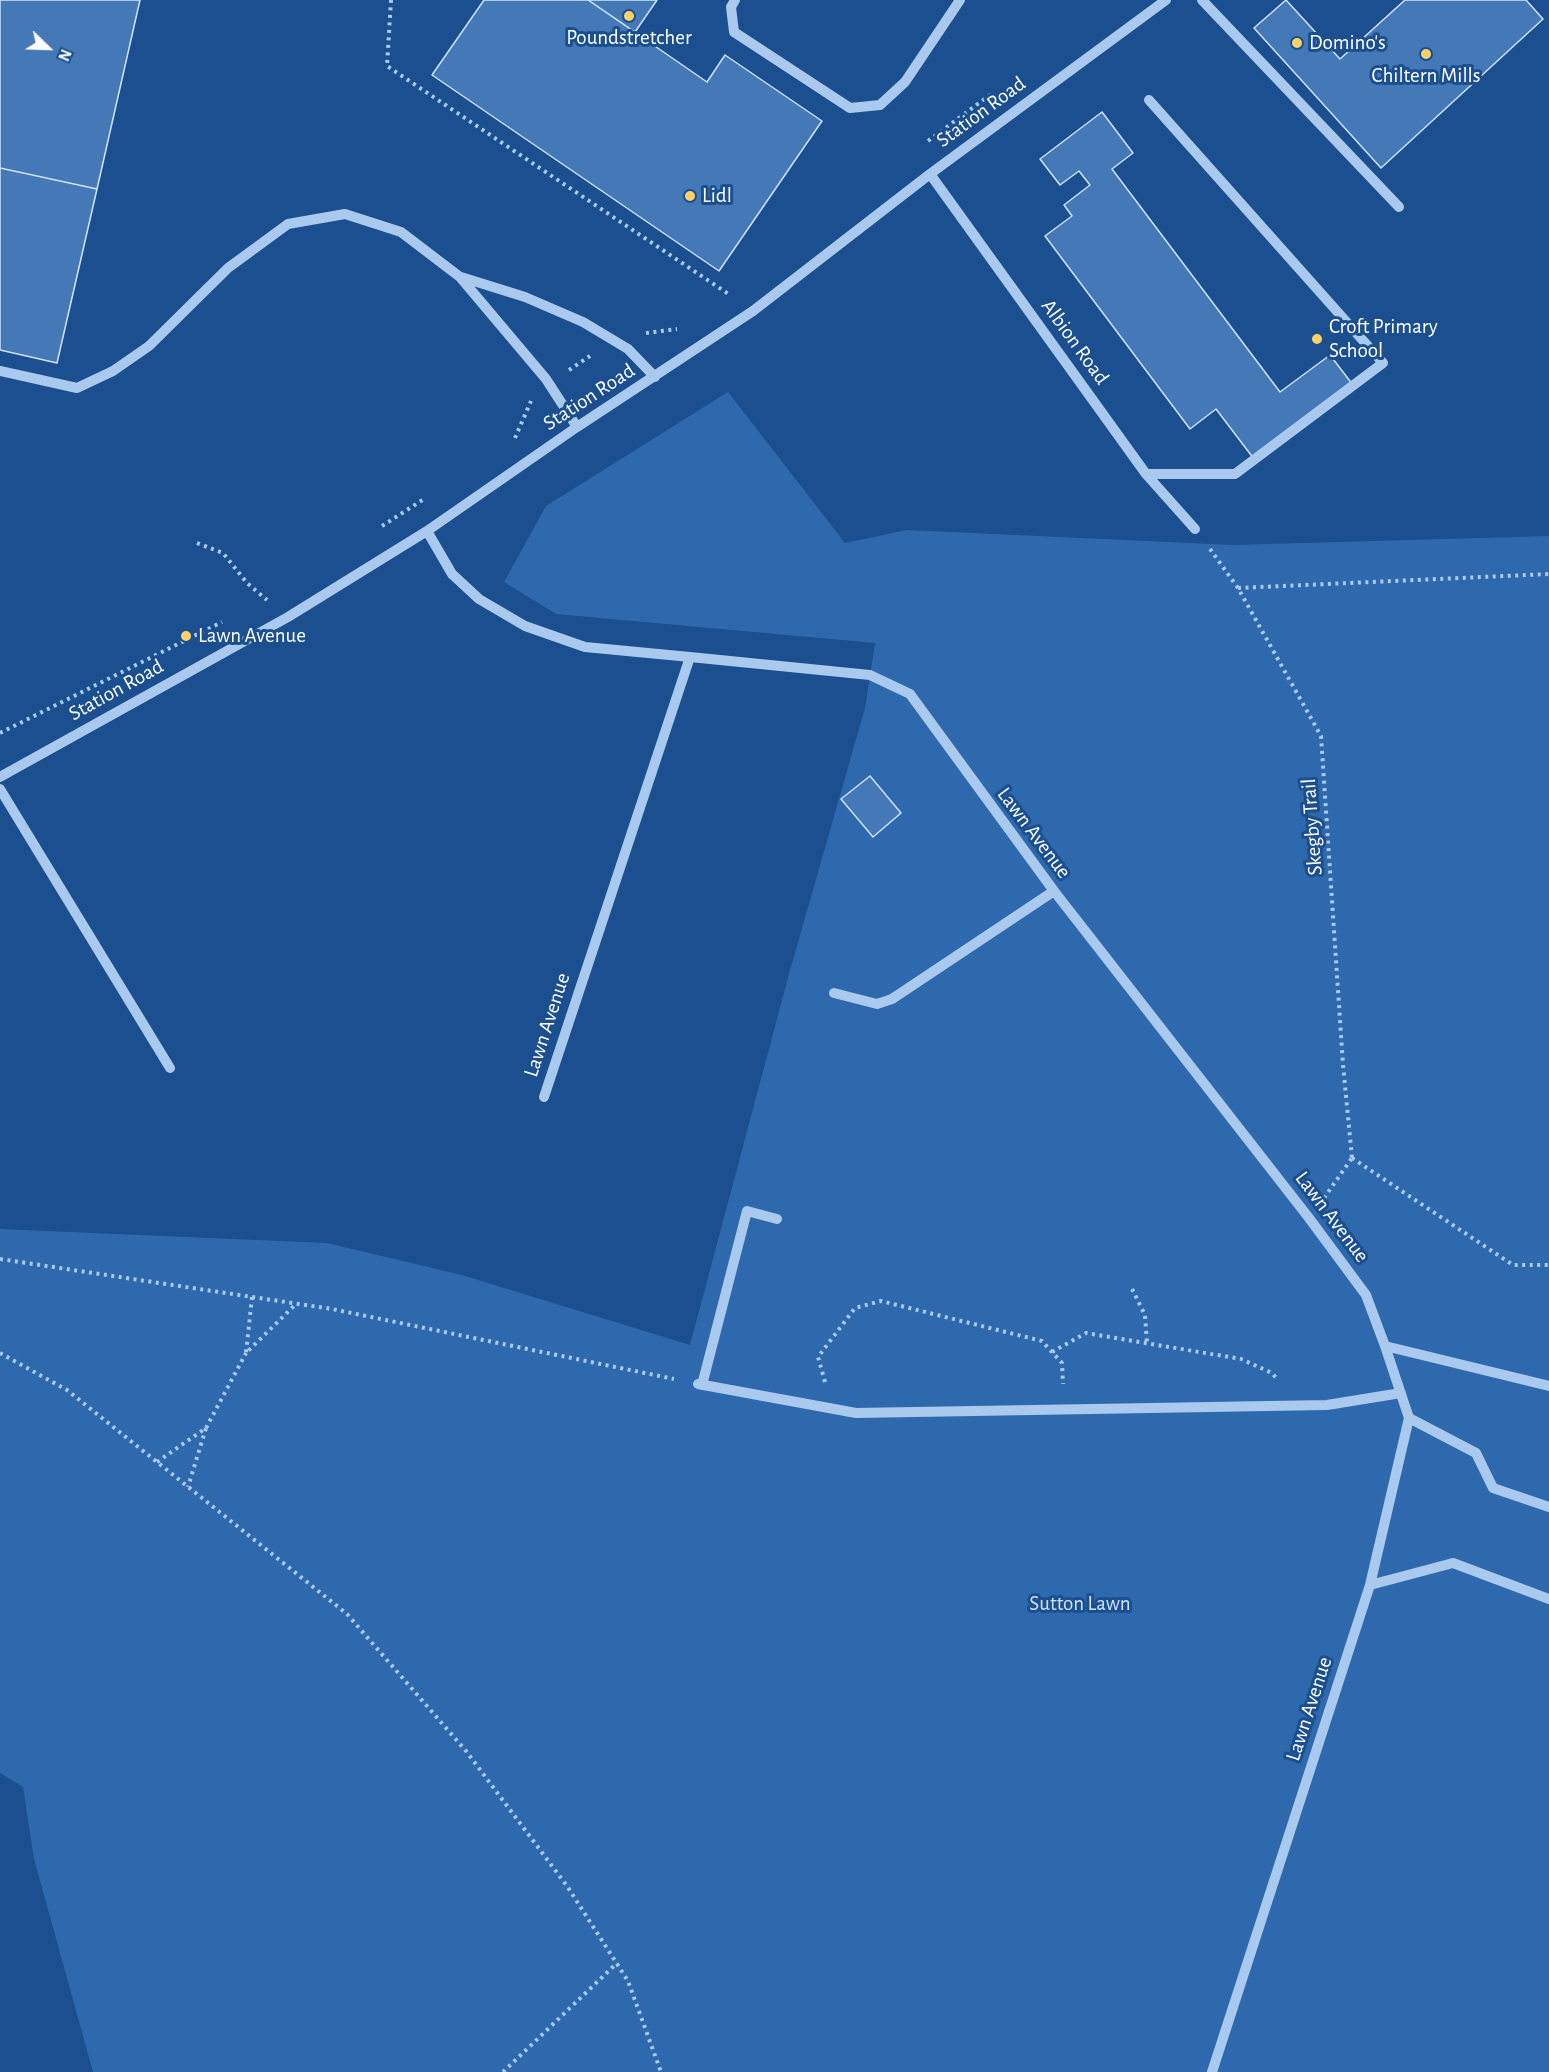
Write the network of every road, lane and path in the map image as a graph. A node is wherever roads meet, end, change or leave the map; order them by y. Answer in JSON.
{"nodes":[{"id":1,"x":391,"y":0,"type":"edge"},
{"id":2,"x":735,"y":0,"type":"edge"},
{"id":3,"x":960,"y":0,"type":"edge"},
{"id":4,"x":1166,"y":0,"type":"edge"},
{"id":5,"x":1202,"y":0,"type":"edge"},
{"id":6,"x":1149,"y":100,"type":"dead end"},
{"id":7,"x":930,"y":174,"type":"junction"},
{"id":8,"x":1399,"y":207,"type":"dead end"},
{"id":9,"x":460,"y":277,"type":"junction"},
{"id":10,"x":753,"y":311,"type":"junction"},
{"id":11,"x":0,"y":371,"type":"edge"},
{"id":12,"x":655,"y":377,"type":"junction"},
{"id":13,"x":577,"y":427,"type":"junction"},
{"id":14,"x":1146,"y":474,"type":"junction"},
{"id":15,"x":1195,"y":529,"type":"joint"},
{"id":16,"x":427,"y":531,"type":"junction"},
{"id":17,"x":197,"y":543,"type":"dead end"},
{"id":18,"x":1549,"y":574,"type":"edge"},
{"id":19,"x":1238,"y":588,"type":"junction"},
{"id":20,"x":288,"y":617,"type":"junction"},
{"id":21,"x":690,"y":657,"type":"junction"},
{"id":22,"x":0,"y":777,"type":"edge"},
{"id":23,"x":0,"y":789,"type":"edge"},
{"id":24,"x":1054,"y":891,"type":"junction"},
{"id":25,"x":834,"y":993,"type":"dead end"},
{"id":26,"x":170,"y":1068,"type":"dead end"},
{"id":27,"x":544,"y":1097,"type":"dead end"},
{"id":28,"x":1352,"y":1158,"type":"junction"},
{"id":29,"x":1309,"y":1218,"type":"junction"},
{"id":30,"x":777,"y":1220,"type":"dead end"},
{"id":31,"x":0,"y":1259,"type":"edge"},
{"id":32,"x":1549,"y":1265,"type":"edge"},
{"id":33,"x":1132,"y":1289,"type":"dead end"},
{"id":34,"x":252,"y":1297,"type":"junction"},
{"id":35,"x":296,"y":1304,"type":"junction"},
{"id":36,"x":1147,"y":1343,"type":"junction"},
{"id":37,"x":1385,"y":1346,"type":"junction"},
{"id":38,"x":1052,"y":1352,"type":"junction"},
{"id":39,"x":0,"y":1353,"type":"edge"},
{"id":40,"x":246,"y":1353,"type":"junction"},
{"id":41,"x":700,"y":1384,"type":"junction"},
{"id":42,"x":1549,"y":1386,"type":"edge"},
{"id":43,"x":1401,"y":1393,"type":"junction"},
{"id":44,"x":1289,"y":1406,"type":"junction"},
{"id":45,"x":833,"y":1408,"type":"junction"},
{"id":46,"x":1065,"y":1409,"type":"junction"},
{"id":47,"x":1410,"y":1418,"type":"junction"},
{"id":48,"x":206,"y":1428,"type":"junction"},
{"id":49,"x":157,"y":1462,"type":"junction"},
{"id":50,"x":188,"y":1487,"type":"junction"},
{"id":51,"x":1549,"y":1507,"type":"edge"},
{"id":52,"x":1370,"y":1585,"type":"junction"},
{"id":53,"x":1549,"y":1599,"type":"edge"},
{"id":54,"x":617,"y":1963,"type":"junction"},
{"id":55,"x":503,"y":2072,"type":"edge"},
{"id":56,"x":661,"y":2072,"type":"edge"},
{"id":57,"x":1212,"y":2072,"type":"edge"}],
"edges":[{"from":1,"to":10,"type":"path"},
{"from":2,"to":3,"type":"street"},
{"from":4,"to":7,"type":"street","name":"Station Road"},
{"from":5,"to":8,"type":"street"},
{"from":6,"to":14,"type":"street"},
{"from":7,"to":10,"type":"street","name":"Station Road"},
{"from":7,"to":14,"type":"street","name":"Albion Road"},
{"from":9,"to":11,"type":"street"},
{"from":9,"to":12,"type":"street"},
{"from":9,"to":13,"type":"street"},
{"from":10,"to":12,"type":"street","name":"Station Road"},
{"from":12,"to":13,"type":"street","name":"Station Road"},
{"from":13,"to":16,"type":"street","name":"Station Road"},
{"from":14,"to":15,"type":"street","name":"Albion Road"},
{"from":15,"to":19,"type":"path","name":"Skegby Trail"},
{"from":16,"to":20,"type":"street","name":"Station Road"},
{"from":16,"to":21,"type":"street","name":"Lawn Avenue"},
{"from":17,"to":20,"type":"path"},
{"from":18,"to":19,"type":"path"},
{"from":19,"to":28,"type":"path","name":"Skegby Trail"},
{"from":20,"to":22,"type":"street","name":"Station Road"},
{"from":21,"to":24,"type":"street","name":"Lawn Avenue"},
{"from":21,"to":27,"type":"street","name":"Lawn Avenue"},
{"from":23,"to":26,"type":"street"},
{"from":24,"to":25,"type":"street"},
{"from":24,"to":29,"type":"street","name":"Lawn Avenue"},
{"from":28,"to":29,"type":"path"},
{"from":28,"to":32,"type":"path"},
{"from":29,"to":37,"type":"street","name":"Lawn Avenue"},
{"from":30,"to":41,"type":"street"},
{"from":31,"to":34,"type":"path"},
{"from":33,"to":36,"type":"path"},
{"from":34,"to":35,"type":"path"},
{"from":34,"to":40,"type":"path"},
{"from":35,"to":40,"type":"path"},
{"from":35,"to":41,"type":"path"},
{"from":36,"to":38,"type":"path"},
{"from":36,"to":44,"type":"path"},
{"from":37,"to":42,"type":"street"},
{"from":37,"to":43,"type":"street","name":"Lawn Avenue"},
{"from":38,"to":45,"type":"path"},
{"from":38,"to":46,"type":"path"},
{"from":39,"to":49,"type":"path"},
{"from":40,"to":48,"type":"path"},
{"from":41,"to":45,"type":"street"},
{"from":43,"to":44,"type":"street"},
{"from":43,"to":47,"type":"street","name":"Lawn Avenue"},
{"from":44,"to":46,"type":"street"},
{"from":45,"to":46,"type":"street"},
{"from":47,"to":51,"type":"street"},
{"from":47,"to":52,"type":"street","name":"Lawn Avenue"},
{"from":48,"to":49,"type":"path"},
{"from":48,"to":50,"type":"path"},
{"from":49,"to":50,"type":"path"},
{"from":50,"to":54,"type":"path"},
{"from":52,"to":53,"type":"street"},
{"from":52,"to":57,"type":"street","name":"Lawn Avenue"},
{"from":54,"to":55,"type":"path"},
{"from":54,"to":56,"type":"path"}]}
